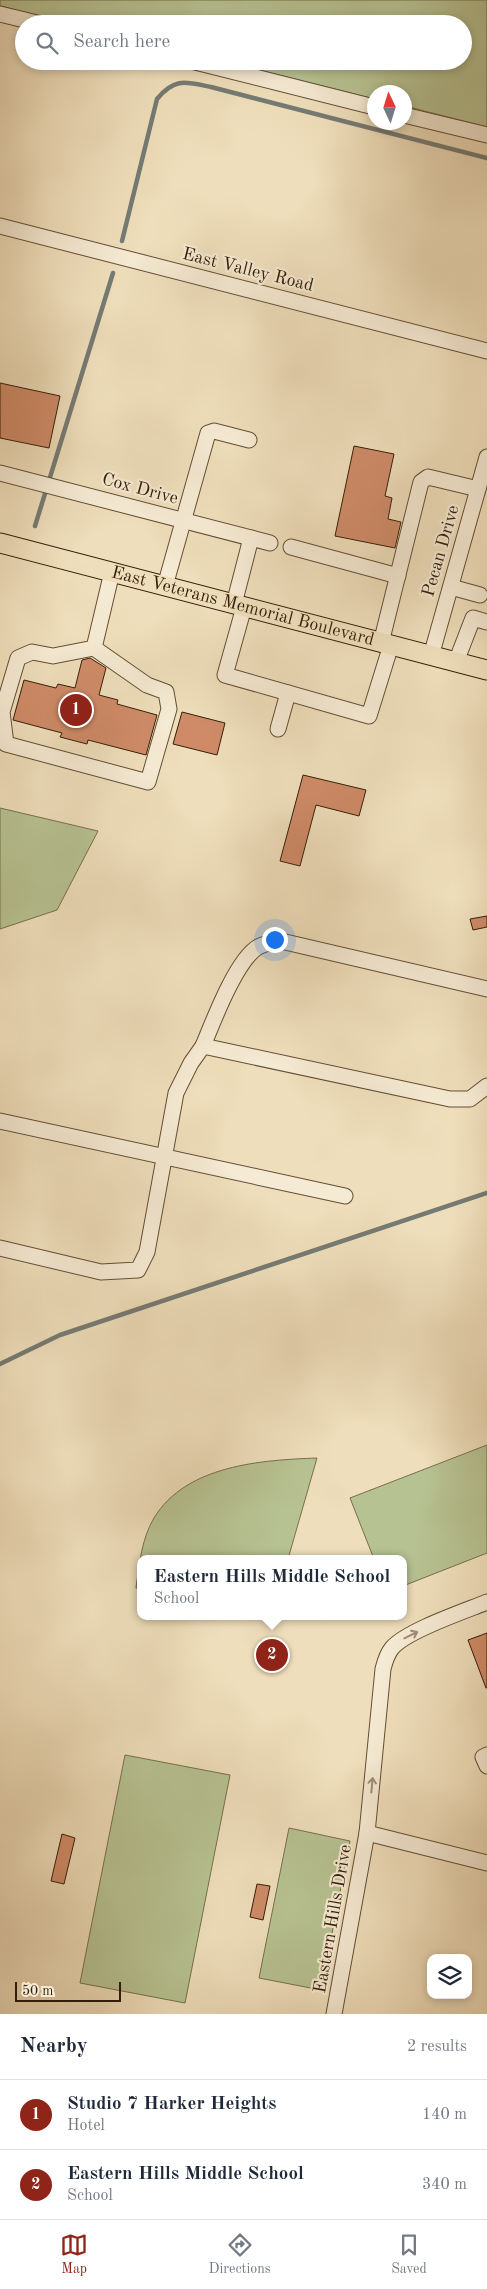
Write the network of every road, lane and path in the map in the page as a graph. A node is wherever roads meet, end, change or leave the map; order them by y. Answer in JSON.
{"nodes":[{"id":1,"x":0,"y":14,"type":"edge"},
{"id":2,"x":15,"y":18,"type":"edge"},
{"id":3,"x":227,"y":70,"type":"edge"},
{"id":4,"x":367,"y":105,"type":"edge"},
{"id":5,"x":412,"y":117,"type":"edge"},
{"id":6,"x":487,"y":135,"type":"edge"},
{"id":7,"x":0,"y":226,"type":"edge"},
{"id":8,"x":487,"y":351,"type":"edge"},
{"id":9,"x":249,"y":440,"type":"dead end"},
{"id":10,"x":487,"y":457,"type":"edge"},
{"id":11,"x":0,"y":473,"type":"edge"},
{"id":12,"x":478,"y":489,"type":"junction"},
{"id":13,"x":183,"y":520,"type":"junction"},
{"id":14,"x":251,"y":538,"type":"junction"},
{"id":15,"x":0,"y":543,"type":"edge"},
{"id":16,"x":270,"y":543,"type":"dead end"},
{"id":17,"x":292,"y":547,"type":"dead end"},
{"id":18,"x":112,"y":572,"type":"junction"},
{"id":19,"x":398,"y":576,"type":"junction"},
{"id":20,"x":165,"y":586,"type":"junction"},
{"id":21,"x":451,"y":587,"type":"junction"},
{"id":22,"x":484,"y":596,"type":"edge"},
{"id":23,"x":239,"y":605,"type":"junction"},
{"id":24,"x":480,"y":620,"type":"edge"},
{"id":25,"x":386,"y":644,"type":"junction"},
{"id":26,"x":94,"y":648,"type":"junction"},
{"id":27,"x":430,"y":656,"type":"junction"},
{"id":28,"x":456,"y":662,"type":"junction"},
{"id":29,"x":487,"y":670,"type":"edge"},
{"id":30,"x":288,"y":693,"type":"junction"},
{"id":31,"x":278,"y":729,"type":"dead end"},
{"id":32,"x":487,"y":988,"type":"edge"},
{"id":33,"x":203,"y":1046,"type":"junction"},
{"id":34,"x":487,"y":1086,"type":"edge"},
{"id":35,"x":0,"y":1121,"type":"edge"},
{"id":36,"x":164,"y":1157,"type":"junction"},
{"id":37,"x":345,"y":1196,"type":"dead end"},
{"id":38,"x":0,"y":1248,"type":"edge"},
{"id":39,"x":487,"y":1602,"type":"edge"},
{"id":40,"x":487,"y":1755,"type":"edge"},
{"id":41,"x":487,"y":1766,"type":"edge"},
{"id":42,"x":367,"y":1833,"type":"junction"},
{"id":43,"x":487,"y":1863,"type":"edge"},
{"id":44,"x":334,"y":2014,"type":"edge"}],
"edges":[{"from":1,"to":2,"type":"street"},
{"from":3,"to":4,"type":"street"},
{"from":5,"to":6,"type":"street"},
{"from":7,"to":8,"type":"street","name":"East Valley Road"},
{"from":9,"to":13,"type":"street"},
{"from":10,"to":12,"type":"street","name":"Pecan Drive"},
{"from":11,"to":13,"type":"street","name":"Cox Drive"},
{"from":12,"to":19,"type":"street"},
{"from":12,"to":21,"type":"street","name":"Pecan Drive"},
{"from":13,"to":14,"type":"street","name":"Cox Drive"},
{"from":13,"to":20,"type":"street"},
{"from":14,"to":16,"type":"street","name":"Cox Drive"},
{"from":14,"to":23,"type":"street"},
{"from":15,"to":18,"type":"main road","name":"East Veterans Memorial Boulevard"},
{"from":17,"to":19,"type":"street"},
{"from":18,"to":20,"type":"main road","name":"East Veterans Memorial Boulevard"},
{"from":18,"to":26,"type":"street"},
{"from":19,"to":25,"type":"street"},
{"from":20,"to":23,"type":"main road","name":"East Veterans Memorial Boulevard"},
{"from":21,"to":22,"type":"street"},
{"from":21,"to":27,"type":"street","name":"Pecan Drive"},
{"from":22,"to":24,"type":"street"},
{"from":23,"to":25,"type":"main road","name":"East Veterans Memorial Boulevard"},
{"from":23,"to":30,"type":"street"},
{"from":24,"to":28,"type":"street"},
{"from":25,"to":27,"type":"main road","name":"East Veterans Memorial Boulevard"},
{"from":25,"to":30,"type":"street"},
{"from":26,"to":26,"type":"street"},
{"from":27,"to":28,"type":"main road","name":"East Veterans Memorial Boulevard"},
{"from":28,"to":29,"type":"main road","name":"East Veterans Memorial Boulevard"},
{"from":30,"to":31,"type":"street"},
{"from":32,"to":33,"type":"street"},
{"from":33,"to":34,"type":"street"},
{"from":33,"to":36,"type":"street"},
{"from":35,"to":36,"type":"street"},
{"from":36,"to":37,"type":"street"},
{"from":36,"to":38,"type":"street"},
{"from":42,"to":39,"type":"street","one_way":true},
{"from":40,"to":41,"type":"street"},
{"from":42,"to":43,"type":"street","name":"Eastern Hills Drive"},
{"from":42,"to":44,"type":"street","name":"Eastern Hills Drive"}]}
